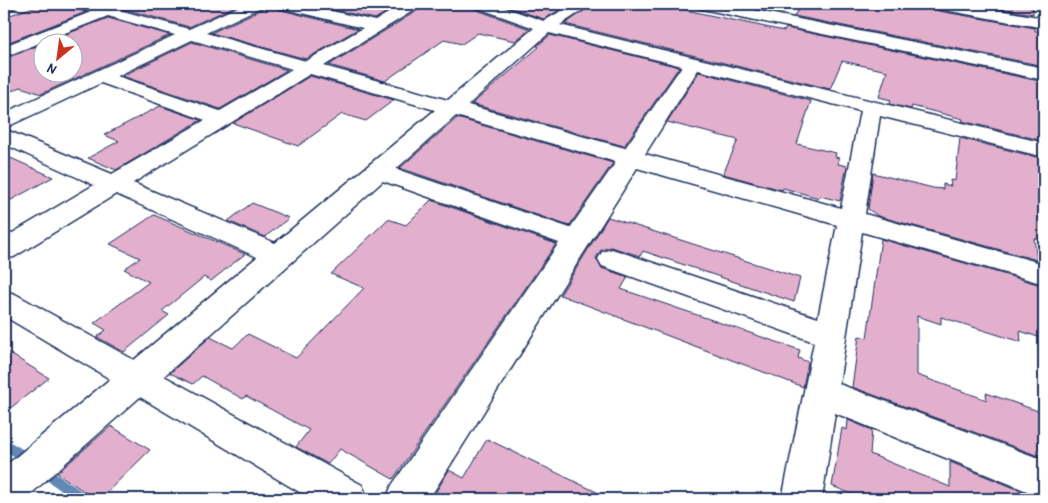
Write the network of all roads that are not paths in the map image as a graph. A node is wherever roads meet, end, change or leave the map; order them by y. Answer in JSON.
{"nodes":[{"id":1,"x":10,"y":4,"type":"edge"},
{"id":2,"x":82,"y":4,"type":"edge"},
{"id":3,"x":126,"y":4,"type":"edge"},
{"id":4,"x":256,"y":4,"type":"edge"},
{"id":5,"x":282,"y":4,"type":"edge"},
{"id":6,"x":414,"y":4,"type":"edge"},
{"id":7,"x":480,"y":4,"type":"edge"},
{"id":8,"x":583,"y":4,"type":"edge"},
{"id":9,"x":702,"y":4,"type":"edge"},
{"id":10,"x":794,"y":4,"type":"edge"},
{"id":11,"x":939,"y":4,"type":"edge"},
{"id":12,"x":4,"y":6,"type":"edge"},
{"id":13,"x":108,"y":11,"type":"junction"},
{"id":14,"x":784,"y":21,"type":"junction"},
{"id":15,"x":1044,"y":22,"type":"edge"},
{"id":16,"x":376,"y":26,"type":"junction"},
{"id":17,"x":546,"y":27,"type":"junction"},
{"id":18,"x":190,"y":34,"type":"junction"},
{"id":19,"x":4,"y":52,"type":"edge"},
{"id":20,"x":693,"y":63,"type":"junction"},
{"id":21,"x":309,"y":67,"type":"junction"},
{"id":22,"x":1044,"y":74,"type":"edge"},
{"id":23,"x":99,"y":76,"type":"junction"},
{"id":24,"x":871,"y":107,"type":"junction"},
{"id":25,"x":452,"y":108,"type":"junction"},
{"id":26,"x":222,"y":119,"type":"junction"},
{"id":27,"x":4,"y":120,"type":"edge"},
{"id":28,"x":4,"y":136,"type":"edge"},
{"id":29,"x":1044,"y":150,"type":"edge"},
{"id":30,"x":631,"y":158,"type":"junction"},
{"id":31,"x":378,"y":171,"type":"junction"},
{"id":32,"x":115,"y":184,"type":"junction"},
{"id":33,"x":851,"y":219,"type":"junction"},
{"id":34,"x":577,"y":240,"type":"junction"},
{"id":35,"x":4,"y":250,"type":"edge"},
{"id":36,"x":279,"y":256,"type":"junction"},
{"id":37,"x":612,"y":259,"type":"dead end"},
{"id":38,"x":1044,"y":274,"type":"edge"},
{"id":39,"x":4,"y":302,"type":"edge"},
{"id":40,"x":831,"y":335,"type":"junction"},
{"id":41,"x":137,"y":378,"type":"junction"},
{"id":42,"x":821,"y":392,"type":"junction"},
{"id":43,"x":1044,"y":479,"type":"edge"},
{"id":44,"x":4,"y":492,"type":"edge"},
{"id":45,"x":348,"y":499,"type":"edge"},
{"id":46,"x":406,"y":499,"type":"edge"},
{"id":47,"x":802,"y":499,"type":"edge"}],
"edges":[{"from":1,"to":12,"type":"street"},
{"from":2,"to":13,"type":"street"},
{"from":3,"to":13,"type":"street"},
{"from":4,"to":18,"type":"street"},
{"from":5,"to":16,"type":"street"},
{"from":6,"to":16,"type":"street"},
{"from":7,"to":17,"type":"street"},
{"from":8,"to":17,"type":"street"},
{"from":9,"to":14,"type":"street"},
{"from":10,"to":14,"type":"street"},
{"from":11,"to":15,"type":"street"},
{"from":13,"to":18,"type":"street"},
{"from":13,"to":19,"type":"street"},
{"from":14,"to":22,"type":"street"},
{"from":16,"to":21,"type":"street"},
{"from":17,"to":20,"type":"street"},
{"from":17,"to":25,"type":"street"},
{"from":18,"to":21,"type":"street"},
{"from":18,"to":23,"type":"street"},
{"from":20,"to":24,"type":"street"},
{"from":20,"to":30,"type":"street"},
{"from":21,"to":25,"type":"street"},
{"from":21,"to":26,"type":"street"},
{"from":23,"to":26,"type":"street"},
{"from":23,"to":27,"type":"street"},
{"from":24,"to":29,"type":"street"},
{"from":24,"to":33,"type":"street"},
{"from":25,"to":30,"type":"street"},
{"from":25,"to":31,"type":"street"},
{"from":26,"to":32,"type":"street"},
{"from":28,"to":32,"type":"street"},
{"from":30,"to":33,"type":"street"},
{"from":30,"to":34,"type":"street"},
{"from":31,"to":34,"type":"street"},
{"from":31,"to":36,"type":"street"},
{"from":32,"to":35,"type":"street"},
{"from":32,"to":36,"type":"street"},
{"from":33,"to":38,"type":"street"},
{"from":33,"to":40,"type":"street"},
{"from":34,"to":46,"type":"street"},
{"from":36,"to":41,"type":"street"},
{"from":37,"to":40,"type":"street"},
{"from":39,"to":41,"type":"street"},
{"from":40,"to":42,"type":"street"},
{"from":41,"to":44,"type":"street"},
{"from":41,"to":45,"type":"street"},
{"from":42,"to":43,"type":"street"},
{"from":42,"to":47,"type":"street"}]}
